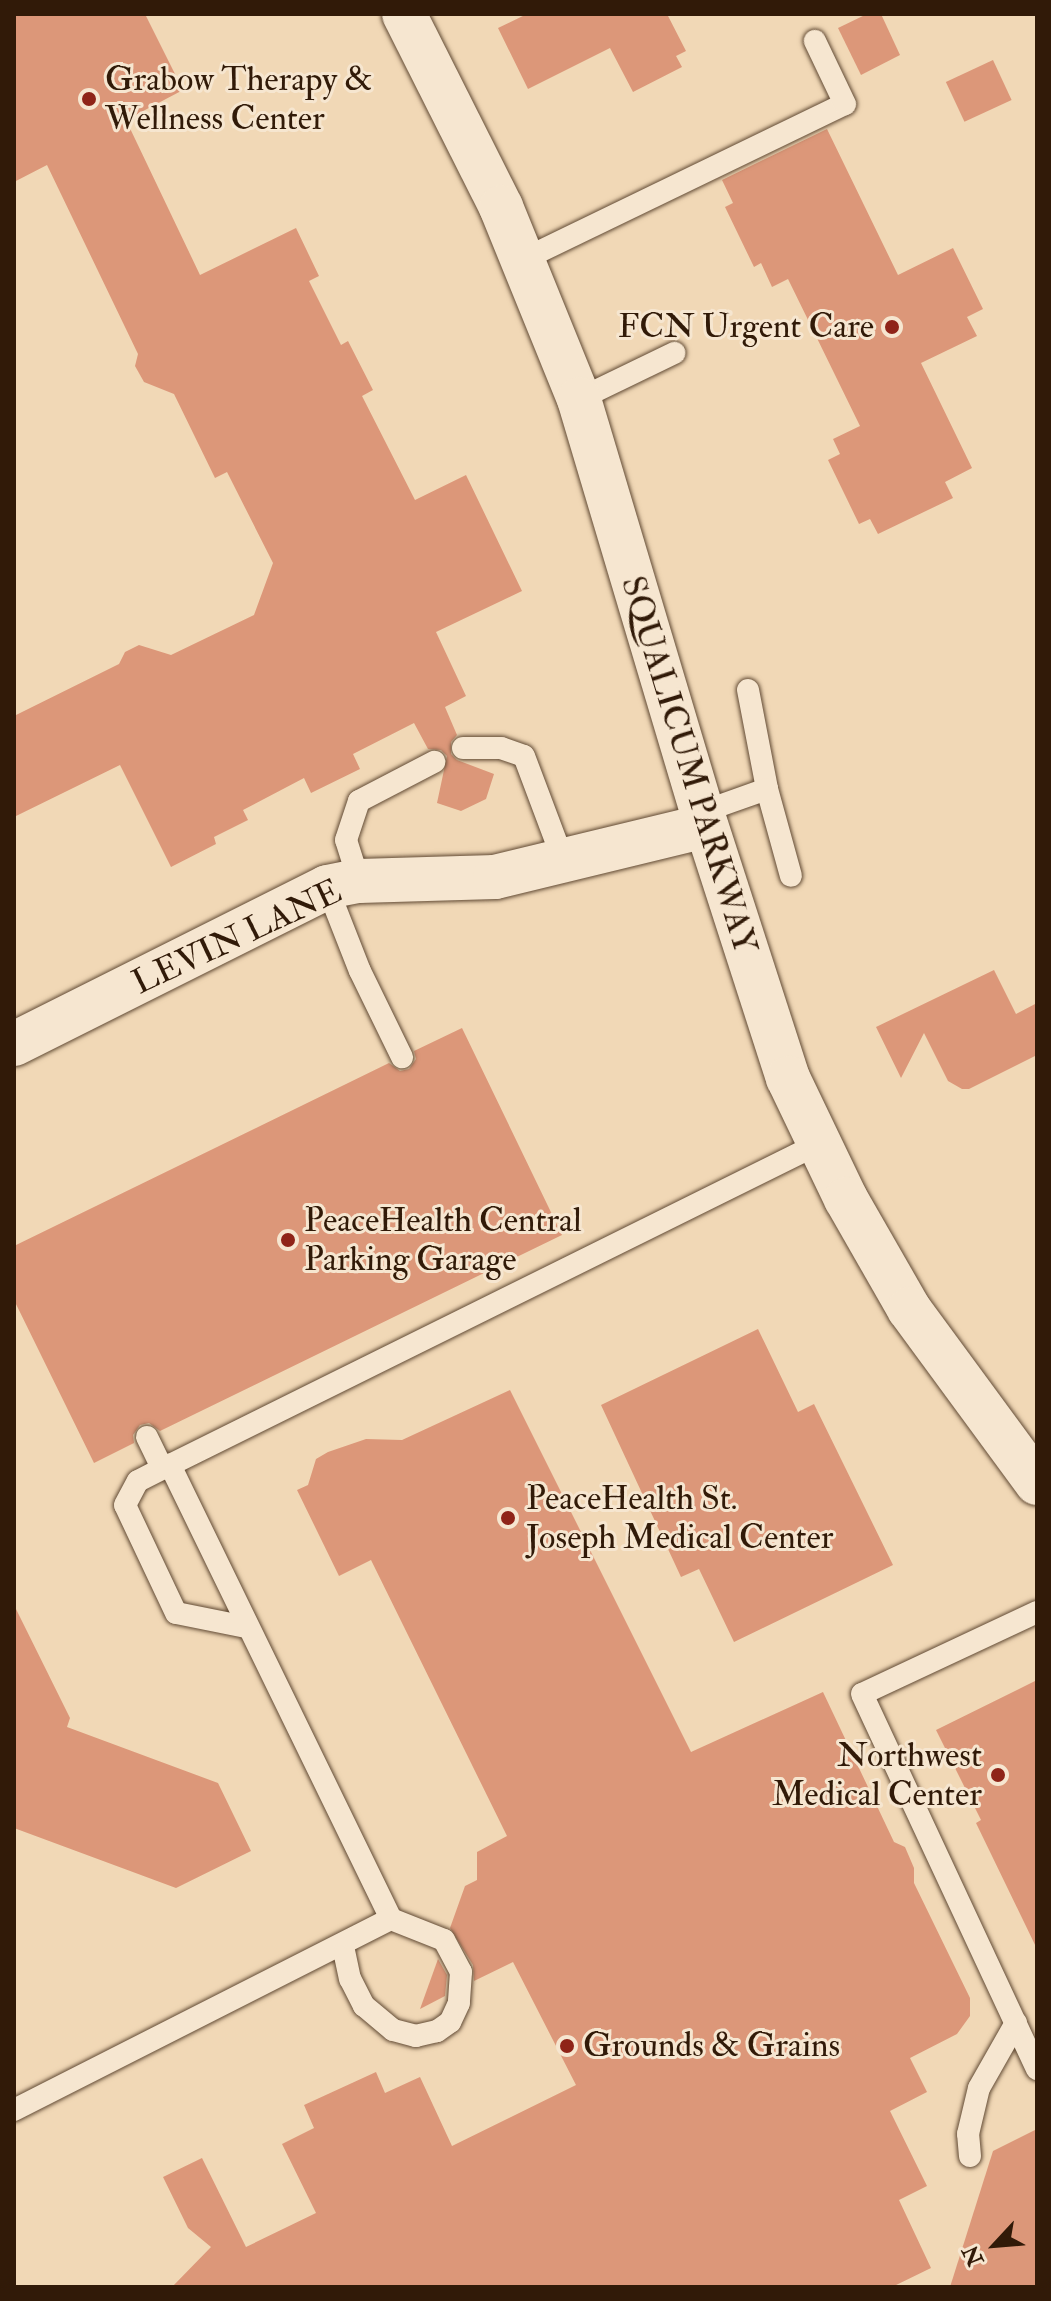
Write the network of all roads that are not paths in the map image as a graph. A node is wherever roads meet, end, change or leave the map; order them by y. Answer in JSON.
{"nodes":[{"id":1,"x":404,"y":14,"type":"edge"},
{"id":2,"x":815,"y":41,"type":"dead end"},
{"id":3,"x":524,"y":259,"type":"junction"},
{"id":4,"x":674,"y":353,"type":"dead end"},
{"id":5,"x":579,"y":399,"type":"junction"},
{"id":6,"x":748,"y":690,"type":"dead end"},
{"id":7,"x":463,"y":748,"type":"dead end"},
{"id":8,"x":434,"y":762,"type":"dead end"},
{"id":9,"x":767,"y":789,"type":"junction"},
{"id":10,"x":704,"y":819,"type":"junction"},
{"id":11,"x":563,"y":860,"type":"junction"},
{"id":12,"x":791,"y":876,"type":"dead end"},
{"id":13,"x":343,"y":884,"type":"junction"},
{"id":14,"x":14,"y":1044,"type":"edge"},
{"id":15,"x":402,"y":1057,"type":"dead end"},
{"id":16,"x":818,"y":1144,"type":"junction"},
{"id":17,"x":147,"y":1437,"type":"dead end"},
{"id":18,"x":166,"y":1467,"type":"junction"},
{"id":19,"x":1037,"y":1483,"type":"edge"},
{"id":20,"x":1037,"y":1612,"type":"edge"},
{"id":21,"x":246,"y":1627,"type":"junction"},
{"id":22,"x":391,"y":1919,"type":"junction"},
{"id":23,"x":343,"y":1945,"type":"junction"},
{"id":24,"x":1016,"y":2023,"type":"junction"},
{"id":25,"x":1037,"y":2069,"type":"edge"},
{"id":26,"x":14,"y":2110,"type":"edge"},
{"id":27,"x":970,"y":2156,"type":"dead end"}],
"edges":[{"from":1,"to":3,"type":"street","name":"SQUALICUM PARKWAY"},
{"from":2,"to":3,"type":"lane"},
{"from":3,"to":5,"type":"street","name":"SQUALICUM PARKWAY"},
{"from":4,"to":5,"type":"lane"},
{"from":5,"to":10,"type":"street","name":"SQUALICUM PARKWAY"},
{"from":6,"to":9,"type":"lane"},
{"from":7,"to":11,"type":"lane"},
{"from":8,"to":13,"type":"lane"},
{"from":9,"to":10,"type":"lane"},
{"from":9,"to":12,"type":"lane"},
{"from":10,"to":11,"type":"street","name":"LEVIN LANE"},
{"from":10,"to":16,"type":"street","name":"SQUALICUM PARKWAY"},
{"from":11,"to":13,"type":"street","name":"LEVIN LANE"},
{"from":13,"to":14,"type":"street","name":"LEVIN LANE"},
{"from":13,"to":15,"type":"lane"},
{"from":16,"to":18,"type":"lane"},
{"from":16,"to":19,"type":"street","name":"SQUALICUM PARKWAY"},
{"from":17,"to":18,"type":"lane"},
{"from":18,"to":21,"type":"lane"},
{"from":18,"to":21,"type":"lane"},
{"from":20,"to":24,"type":"lane"},
{"from":21,"to":22,"type":"lane"},
{"from":22,"to":23,"type":"lane"},
{"from":22,"to":23,"type":"lane"},
{"from":23,"to":26,"type":"lane"},
{"from":24,"to":25,"type":"lane"},
{"from":24,"to":27,"type":"lane"}]}
